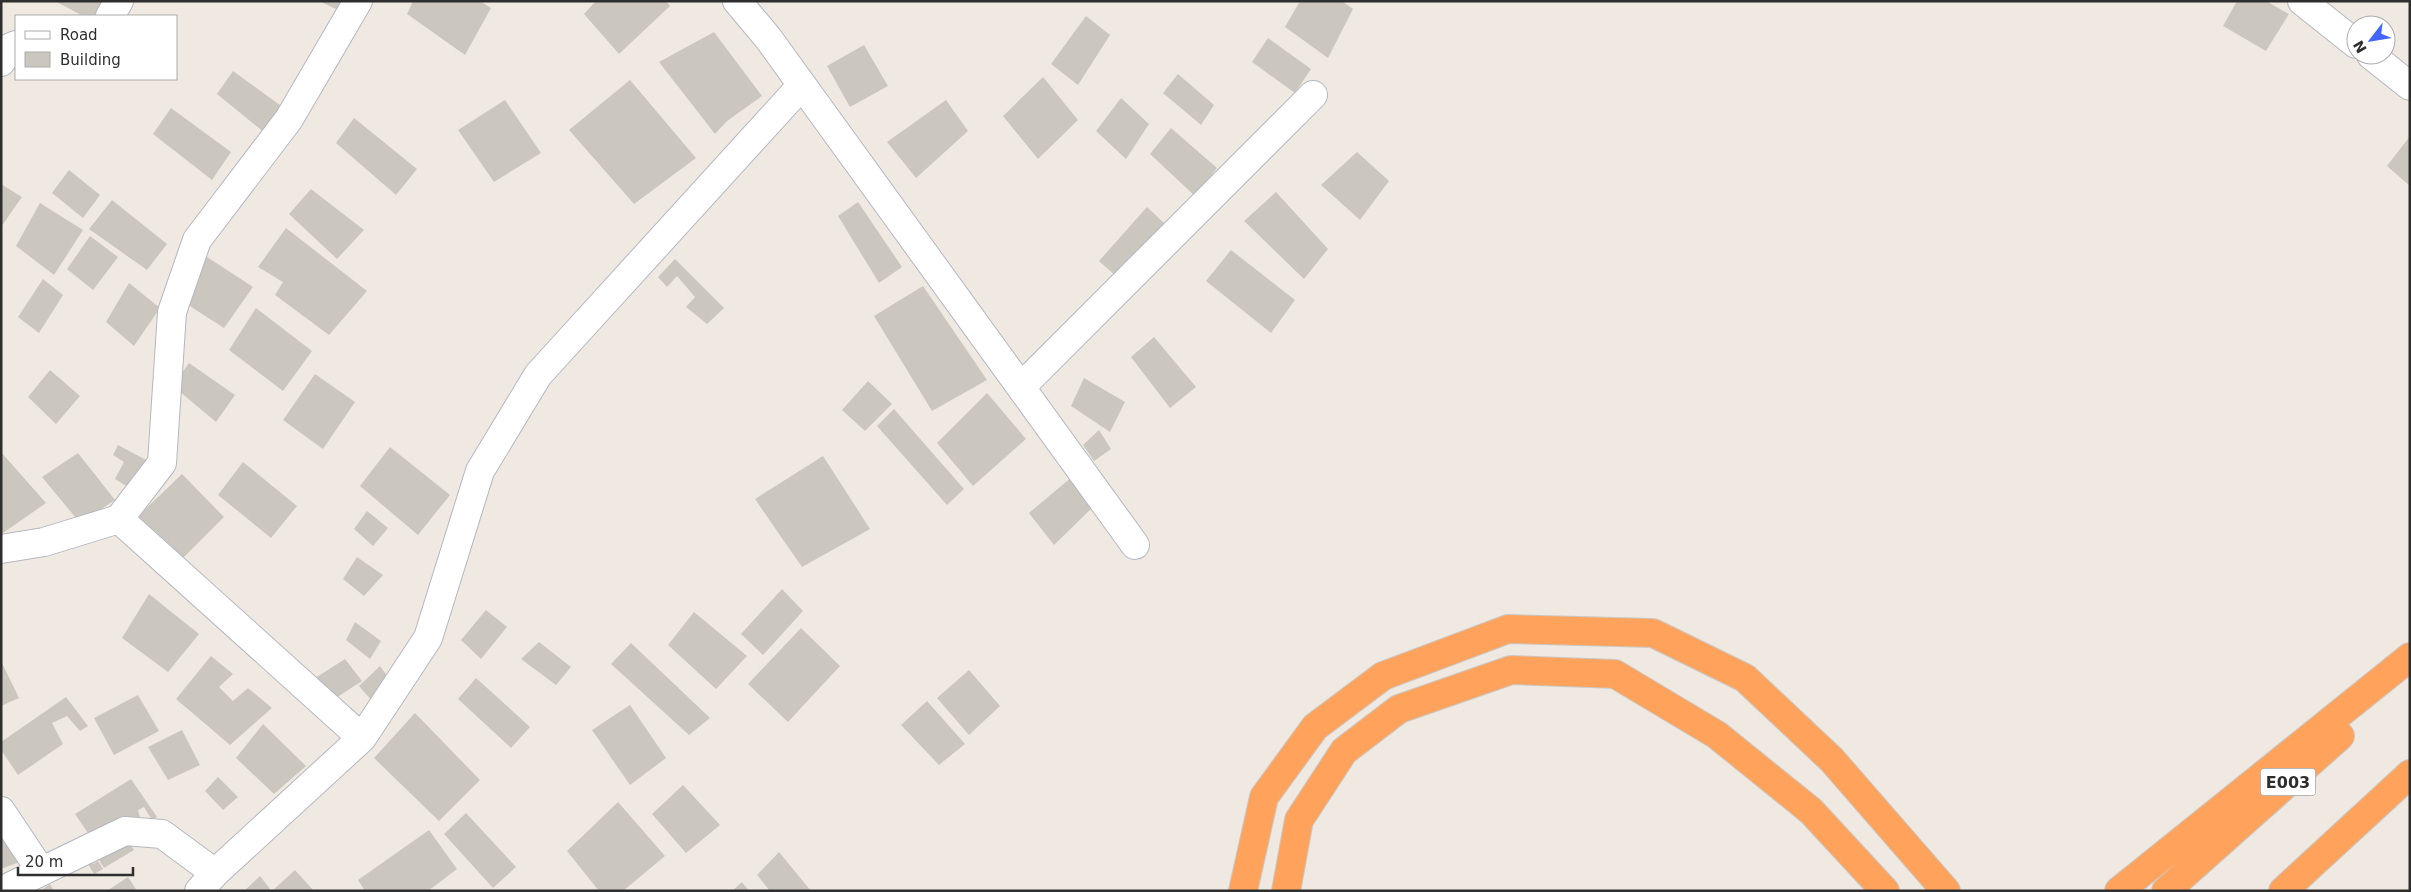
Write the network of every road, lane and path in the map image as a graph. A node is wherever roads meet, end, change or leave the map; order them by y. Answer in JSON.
{"nodes":[{"id":1,"x":119,"y":1,"type":"edge"},
{"id":2,"x":358,"y":1,"type":"edge"},
{"id":3,"x":737,"y":1,"type":"edge"},
{"id":4,"x":2302,"y":1,"type":"edge"},
{"id":5,"x":111,"y":15,"type":"edge"},
{"id":6,"x":2346,"y":36,"type":"edge"},
{"id":7,"x":15,"y":45,"type":"edge"},
{"id":8,"x":1,"y":62,"type":"edge"},
{"id":9,"x":2389,"y":65,"type":"edge"},
{"id":10,"x":2406,"y":74,"type":"edge"},
{"id":11,"x":802,"y":85,"type":"junction"},
{"id":12,"x":1313,"y":95,"type":"dead end"},
{"id":13,"x":1021,"y":387,"type":"junction"},
{"id":14,"x":119,"y":519,"type":"junction"},
{"id":15,"x":1135,"y":545,"type":"dead end"},
{"id":16,"x":1,"y":549,"type":"edge"},
{"id":17,"x":2410,"y":657,"type":"edge"},
{"id":18,"x":2410,"y":674,"type":"edge"},
{"id":19,"x":362,"y":738,"type":"junction"},
{"id":20,"x":2410,"y":774,"type":"edge"},
{"id":21,"x":1,"y":811,"type":"edge"},
{"id":22,"x":41,"y":871,"type":"junction"},
{"id":23,"x":207,"y":882,"type":"edge"},
{"id":24,"x":1,"y":891,"type":"edge"},
{"id":25,"x":1243,"y":891,"type":"edge"},
{"id":26,"x":1286,"y":891,"type":"edge"},
{"id":27,"x":1885,"y":891,"type":"edge"},
{"id":28,"x":1946,"y":891,"type":"edge"},
{"id":29,"x":2119,"y":891,"type":"edge"},
{"id":30,"x":2166,"y":891,"type":"edge"},
{"id":31,"x":2283,"y":891,"type":"edge"}],
"edges":[{"from":1,"to":5,"type":"street"},
{"from":2,"to":14,"type":"street"},
{"from":3,"to":11,"type":"street"},
{"from":4,"to":6,"type":"street"},
{"from":7,"to":8,"type":"street"},
{"from":9,"to":10,"type":"street"},
{"from":11,"to":13,"type":"street"},
{"from":11,"to":19,"type":"street"},
{"from":12,"to":13,"type":"street"},
{"from":13,"to":15,"type":"street"},
{"from":14,"to":16,"type":"street"},
{"from":14,"to":19,"type":"street"},
{"from":17,"to":29,"type":"highway"},
{"from":18,"to":30,"type":"highway","number":"E003"},
{"from":19,"to":23,"type":"street"},
{"from":20,"to":31,"type":"highway"},
{"from":21,"to":22,"type":"street"},
{"from":22,"to":23,"type":"street"},
{"from":22,"to":24,"type":"street"},
{"from":25,"to":28,"type":"highway"},
{"from":26,"to":27,"type":"highway"}]}
